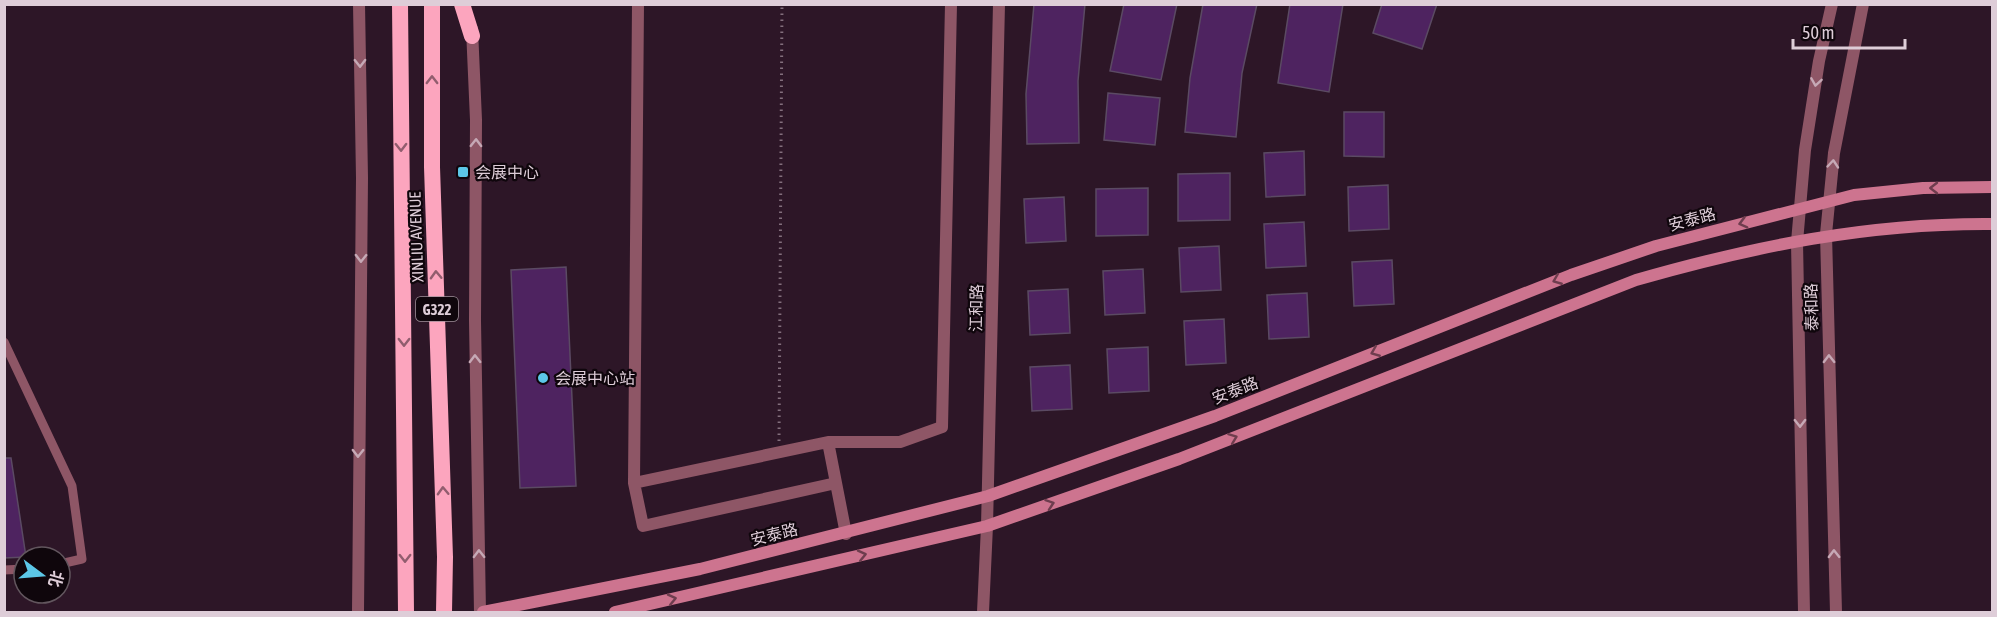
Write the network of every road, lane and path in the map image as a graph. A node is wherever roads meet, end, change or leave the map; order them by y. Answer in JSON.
{"nodes":[{"id":1,"x":359,"y":4,"type":"edge"},
{"id":2,"x":400,"y":4,"type":"edge"},
{"id":3,"x":432,"y":4,"type":"edge"},
{"id":4,"x":462,"y":4,"type":"edge"},
{"id":5,"x":471,"y":4,"type":"edge"},
{"id":6,"x":638,"y":4,"type":"edge"},
{"id":7,"x":782,"y":4,"type":"edge"},
{"id":8,"x":951,"y":4,"type":"edge"},
{"id":9,"x":999,"y":4,"type":"edge"},
{"id":10,"x":1832,"y":4,"type":"edge"},
{"id":11,"x":1863,"y":4,"type":"edge"},
{"id":12,"x":472,"y":36,"type":"junction"},
{"id":13,"x":1992,"y":187,"type":"edge"},
{"id":14,"x":1829,"y":201,"type":"junction"},
{"id":15,"x":1800,"y":207,"type":"junction"},
{"id":16,"x":1992,"y":224,"type":"edge"},
{"id":17,"x":1826,"y":234,"type":"junction"},
{"id":18,"x":1797,"y":242,"type":"junction"},
{"id":19,"x":4,"y":342,"type":"edge"},
{"id":20,"x":828,"y":442,"type":"junction"},
{"id":21,"x":779,"y":452,"type":"junction"},
{"id":22,"x":634,"y":483,"type":"junction"},
{"id":23,"x":836,"y":483,"type":"junction"},
{"id":24,"x":988,"y":496,"type":"junction"},
{"id":25,"x":987,"y":526,"type":"junction"},
{"id":26,"x":846,"y":534,"type":"junction"},
{"id":27,"x":72,"y":561,"type":"edge"},
{"id":28,"x":358,"y":612,"type":"edge"},
{"id":29,"x":406,"y":612,"type":"edge"},
{"id":30,"x":444,"y":612,"type":"edge"},
{"id":31,"x":481,"y":612,"type":"edge"},
{"id":32,"x":615,"y":612,"type":"edge"},
{"id":33,"x":983,"y":612,"type":"edge"},
{"id":34,"x":1804,"y":612,"type":"edge"},
{"id":35,"x":1836,"y":612,"type":"edge"}],
"edges":[{"from":1,"to":28,"type":"street","one_way":true},
{"from":2,"to":29,"type":"highway","name":"XINLIU AVENUE","number":"G322","one_way":true},
{"from":30,"to":3,"type":"highway","name":"XINLIU AVENUE","number":"G322","one_way":true},
{"from":4,"to":12,"type":"highway"},
{"from":5,"to":12,"type":"street"},
{"from":6,"to":22,"type":"street"},
{"from":7,"to":21,"type":"path"},
{"from":8,"to":20,"type":"street"},
{"from":9,"to":24,"type":"street","name":"江和路"},
{"from":10,"to":15,"type":"street","name":"泰和路","one_way":true},
{"from":14,"to":11,"type":"street","name":"泰和路","one_way":true},
{"from":31,"to":12,"type":"street","one_way":true},
{"from":13,"to":14,"type":"main road","name":"安泰路","one_way":true},
{"from":14,"to":15,"type":"main road","name":"安泰路"},
{"from":14,"to":17,"type":"street","name":"泰和路"},
{"from":15,"to":18,"type":"street","name":"泰和路"},
{"from":15,"to":24,"type":"main road","name":"安泰路","one_way":true},
{"from":16,"to":17,"type":"main road"},
{"from":17,"to":18,"type":"main road"},
{"from":35,"to":17,"type":"street","name":"泰和路","one_way":true},
{"from":25,"to":18,"type":"main road","one_way":true},
{"from":18,"to":34,"type":"street","name":"泰和路","one_way":true},
{"from":19,"to":27,"type":"street"},
{"from":20,"to":21,"type":"street"},
{"from":20,"to":23,"type":"street"},
{"from":21,"to":22,"type":"street"},
{"from":22,"to":23,"type":"street"},
{"from":23,"to":26,"type":"street"},
{"from":24,"to":25,"type":"street","name":"江和路"},
{"from":24,"to":26,"type":"main road","name":"安泰路"},
{"from":32,"to":25,"type":"main road","one_way":true},
{"from":25,"to":33,"type":"street","name":"江和路"},
{"from":26,"to":31,"type":"main road","name":"安泰路"}]}
